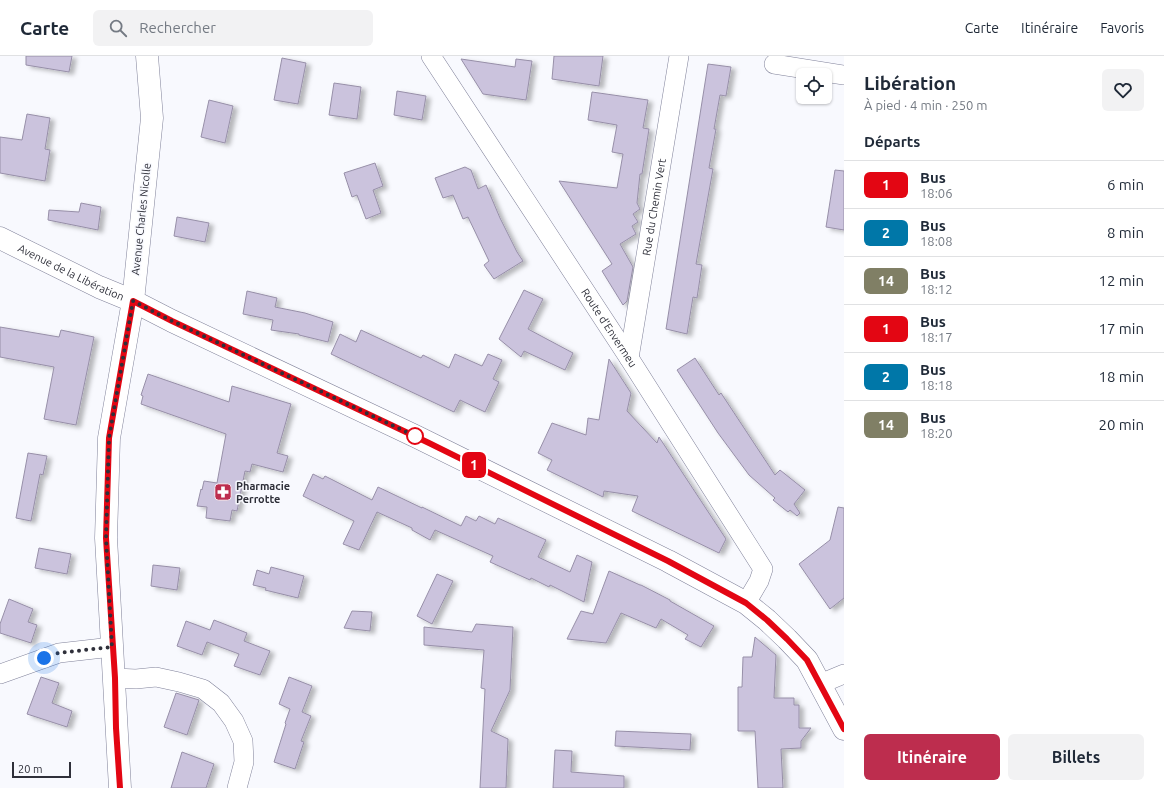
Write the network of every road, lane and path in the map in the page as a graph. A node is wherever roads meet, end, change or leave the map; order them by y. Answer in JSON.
{"nodes":[{"id":1,"x":147,"y":56,"type":"edge"},
{"id":2,"x":431,"y":56,"type":"edge"},
{"id":3,"x":679,"y":56,"type":"edge"},
{"id":4,"x":774,"y":64,"type":"dead end"},
{"id":5,"x":844,"y":75,"type":"edge"},
{"id":6,"x":0,"y":238,"type":"edge"},
{"id":7,"x":133,"y":301,"type":"junction"},
{"id":8,"x":629,"y":358,"type":"junction"},
{"id":9,"x":746,"y":603,"type":"junction"},
{"id":10,"x":112,"y":647,"type":"junction"},
{"id":11,"x":0,"y":674,"type":"edge"},
{"id":12,"x":844,"y":674,"type":"edge"},
{"id":13,"x":115,"y":678,"type":"junction"},
{"id":14,"x":820,"y":684,"type":"junction"},
{"id":15,"x":844,"y":729,"type":"edge"},
{"id":16,"x":120,"y":788,"type":"edge"},
{"id":17,"x":237,"y":788,"type":"edge"}],
"edges":[{"from":1,"to":7,"type":"main road","name":"Avenue Charles Nicolle"},
{"from":2,"to":8,"type":"street","name":"Route d'Envermeu"},
{"from":3,"to":8,"type":"street","name":"Rue du Chemin Vert"},
{"from":4,"to":5,"type":"street"},
{"from":6,"to":7,"type":"main road","name":"Avenue de la Libération"},
{"from":7,"to":9,"type":"main road","name":"Avenue de la Libération"},
{"from":7,"to":10,"type":"main road","name":"Avenue Charles Nicolle"},
{"from":8,"to":9,"type":"street","name":"Route d'Envermeu"},
{"from":9,"to":14,"type":"main road","name":"Avenue de la Libération"},
{"from":10,"to":11,"type":"street"},
{"from":10,"to":13,"type":"main road","name":"Avenue Charles Nicolle"},
{"from":12,"to":14,"type":"street"},
{"from":13,"to":16,"type":"main road","name":"Avenue Charles Nicolle"},
{"from":13,"to":17,"type":"street"},
{"from":14,"to":15,"type":"main road","name":"Avenue de la Libération"}]}
